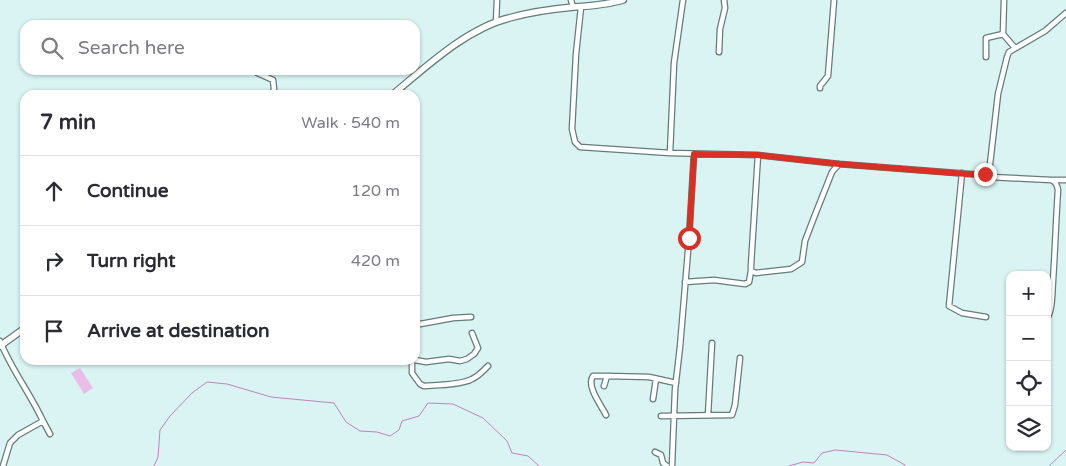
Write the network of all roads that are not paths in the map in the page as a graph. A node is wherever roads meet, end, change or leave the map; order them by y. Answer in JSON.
{"nodes":[{"id":1,"x":497,"y":0,"type":"edge"},
{"id":2,"x":571,"y":0,"type":"edge"},
{"id":3,"x":683,"y":0,"type":"edge"},
{"id":4,"x":724,"y":0,"type":"edge"},
{"id":5,"x":834,"y":0,"type":"edge"},
{"id":6,"x":1004,"y":0,"type":"edge"},
{"id":7,"x":619,"y":1,"type":"edge"},
{"id":8,"x":581,"y":7,"type":"junction"},
{"id":9,"x":573,"y":8,"type":"junction"},
{"id":10,"x":1066,"y":13,"type":"edge"},
{"id":11,"x":496,"y":22,"type":"junction"},
{"id":12,"x":1003,"y":34,"type":"junction"},
{"id":13,"x":1015,"y":48,"type":"junction"},
{"id":14,"x":719,"y":52,"type":"dead end"},
{"id":15,"x":986,"y":57,"type":"dead end"},
{"id":16,"x":420,"y":72,"type":"edge"},
{"id":17,"x":262,"y":75,"type":"edge"},
{"id":18,"x":417,"y":75,"type":"edge"},
{"id":19,"x":820,"y":88,"type":"dead end"},
{"id":20,"x":274,"y":90,"type":"edge"},
{"id":21,"x":398,"y":90,"type":"edge"},
{"id":22,"x":670,"y":153,"type":"junction"},
{"id":23,"x":694,"y":154,"type":"junction"},
{"id":24,"x":758,"y":155,"type":"junction"},
{"id":25,"x":839,"y":164,"type":"junction"},
{"id":26,"x":962,"y":173,"type":"junction"},
{"id":27,"x":985,"y":174,"type":"junction"},
{"id":28,"x":1051,"y":180,"type":"junction"},
{"id":29,"x":1066,"y":180,"type":"edge"},
{"id":30,"x":751,"y":271,"type":"junction"},
{"id":31,"x":685,"y":282,"type":"junction"},
{"id":32,"x":1049,"y":316,"type":"edge"},
{"id":33,"x":471,"y":317,"type":"dead end"},
{"id":34,"x":986,"y":317,"type":"dead end"},
{"id":35,"x":420,"y":324,"type":"edge"},
{"id":36,"x":20,"y":331,"type":"edge"},
{"id":37,"x":472,"y":333,"type":"dead end"},
{"id":38,"x":712,"y":343,"type":"dead end"},
{"id":39,"x":1,"y":344,"type":"edge"},
{"id":40,"x":740,"y":358,"type":"dead end"},
{"id":41,"x":420,"y":361,"type":"edge"},
{"id":42,"x":413,"y":365,"type":"edge"},
{"id":43,"x":488,"y":366,"type":"dead end"},
{"id":44,"x":607,"y":376,"type":"junction"},
{"id":45,"x":656,"y":379,"type":"junction"},
{"id":46,"x":676,"y":384,"type":"junction"},
{"id":47,"x":604,"y":386,"type":"dead end"},
{"id":48,"x":653,"y":399,"type":"dead end"},
{"id":49,"x":606,"y":415,"type":"dead end"},
{"id":50,"x":674,"y":415,"type":"junction"},
{"id":51,"x":708,"y":415,"type":"junction"},
{"id":52,"x":661,"y":416,"type":"dead end"},
{"id":53,"x":43,"y":421,"type":"junction"},
{"id":54,"x":50,"y":434,"type":"dead end"},
{"id":55,"x":655,"y":452,"type":"dead end"},
{"id":56,"x":3,"y":466,"type":"edge"},
{"id":57,"x":667,"y":466,"type":"edge"},
{"id":58,"x":672,"y":466,"type":"edge"}],
"edges":[{"from":1,"to":11,"type":"street"},
{"from":2,"to":9,"type":"street"},
{"from":3,"to":22,"type":"street"},
{"from":4,"to":14,"type":"street"},
{"from":5,"to":19,"type":"street"},
{"from":6,"to":12,"type":"street"},
{"from":7,"to":8,"type":"main road"},
{"from":8,"to":9,"type":"main road"},
{"from":8,"to":22,"type":"street"},
{"from":9,"to":11,"type":"main road"},
{"from":10,"to":13,"type":"street"},
{"from":11,"to":16,"type":"main road"},
{"from":12,"to":13,"type":"street"},
{"from":12,"to":15,"type":"street"},
{"from":13,"to":27,"type":"street"},
{"from":17,"to":20,"type":"street"},
{"from":18,"to":21,"type":"main road"},
{"from":22,"to":23,"type":"street"},
{"from":23,"to":24,"type":"street"},
{"from":23,"to":31,"type":"street"},
{"from":24,"to":25,"type":"street"},
{"from":24,"to":30,"type":"street"},
{"from":25,"to":26,"type":"street"},
{"from":25,"to":30,"type":"street"},
{"from":26,"to":27,"type":"street"},
{"from":26,"to":34,"type":"street"},
{"from":27,"to":28,"type":"street"},
{"from":28,"to":29,"type":"street"},
{"from":28,"to":32,"type":"street"},
{"from":30,"to":31,"type":"street"},
{"from":31,"to":46,"type":"street"},
{"from":33,"to":35,"type":"street"},
{"from":36,"to":39,"type":"main road"},
{"from":37,"to":41,"type":"street"},
{"from":38,"to":51,"type":"street"},
{"from":39,"to":53,"type":"street"},
{"from":40,"to":51,"type":"street"},
{"from":42,"to":43,"type":"street"},
{"from":44,"to":45,"type":"street"},
{"from":44,"to":47,"type":"street"},
{"from":44,"to":49,"type":"street"},
{"from":45,"to":46,"type":"street"},
{"from":45,"to":48,"type":"street"},
{"from":46,"to":50,"type":"street"},
{"from":50,"to":51,"type":"street"},
{"from":50,"to":52,"type":"street"},
{"from":50,"to":58,"type":"street"},
{"from":53,"to":54,"type":"street"},
{"from":53,"to":56,"type":"street"},
{"from":55,"to":57,"type":"street"}]}
